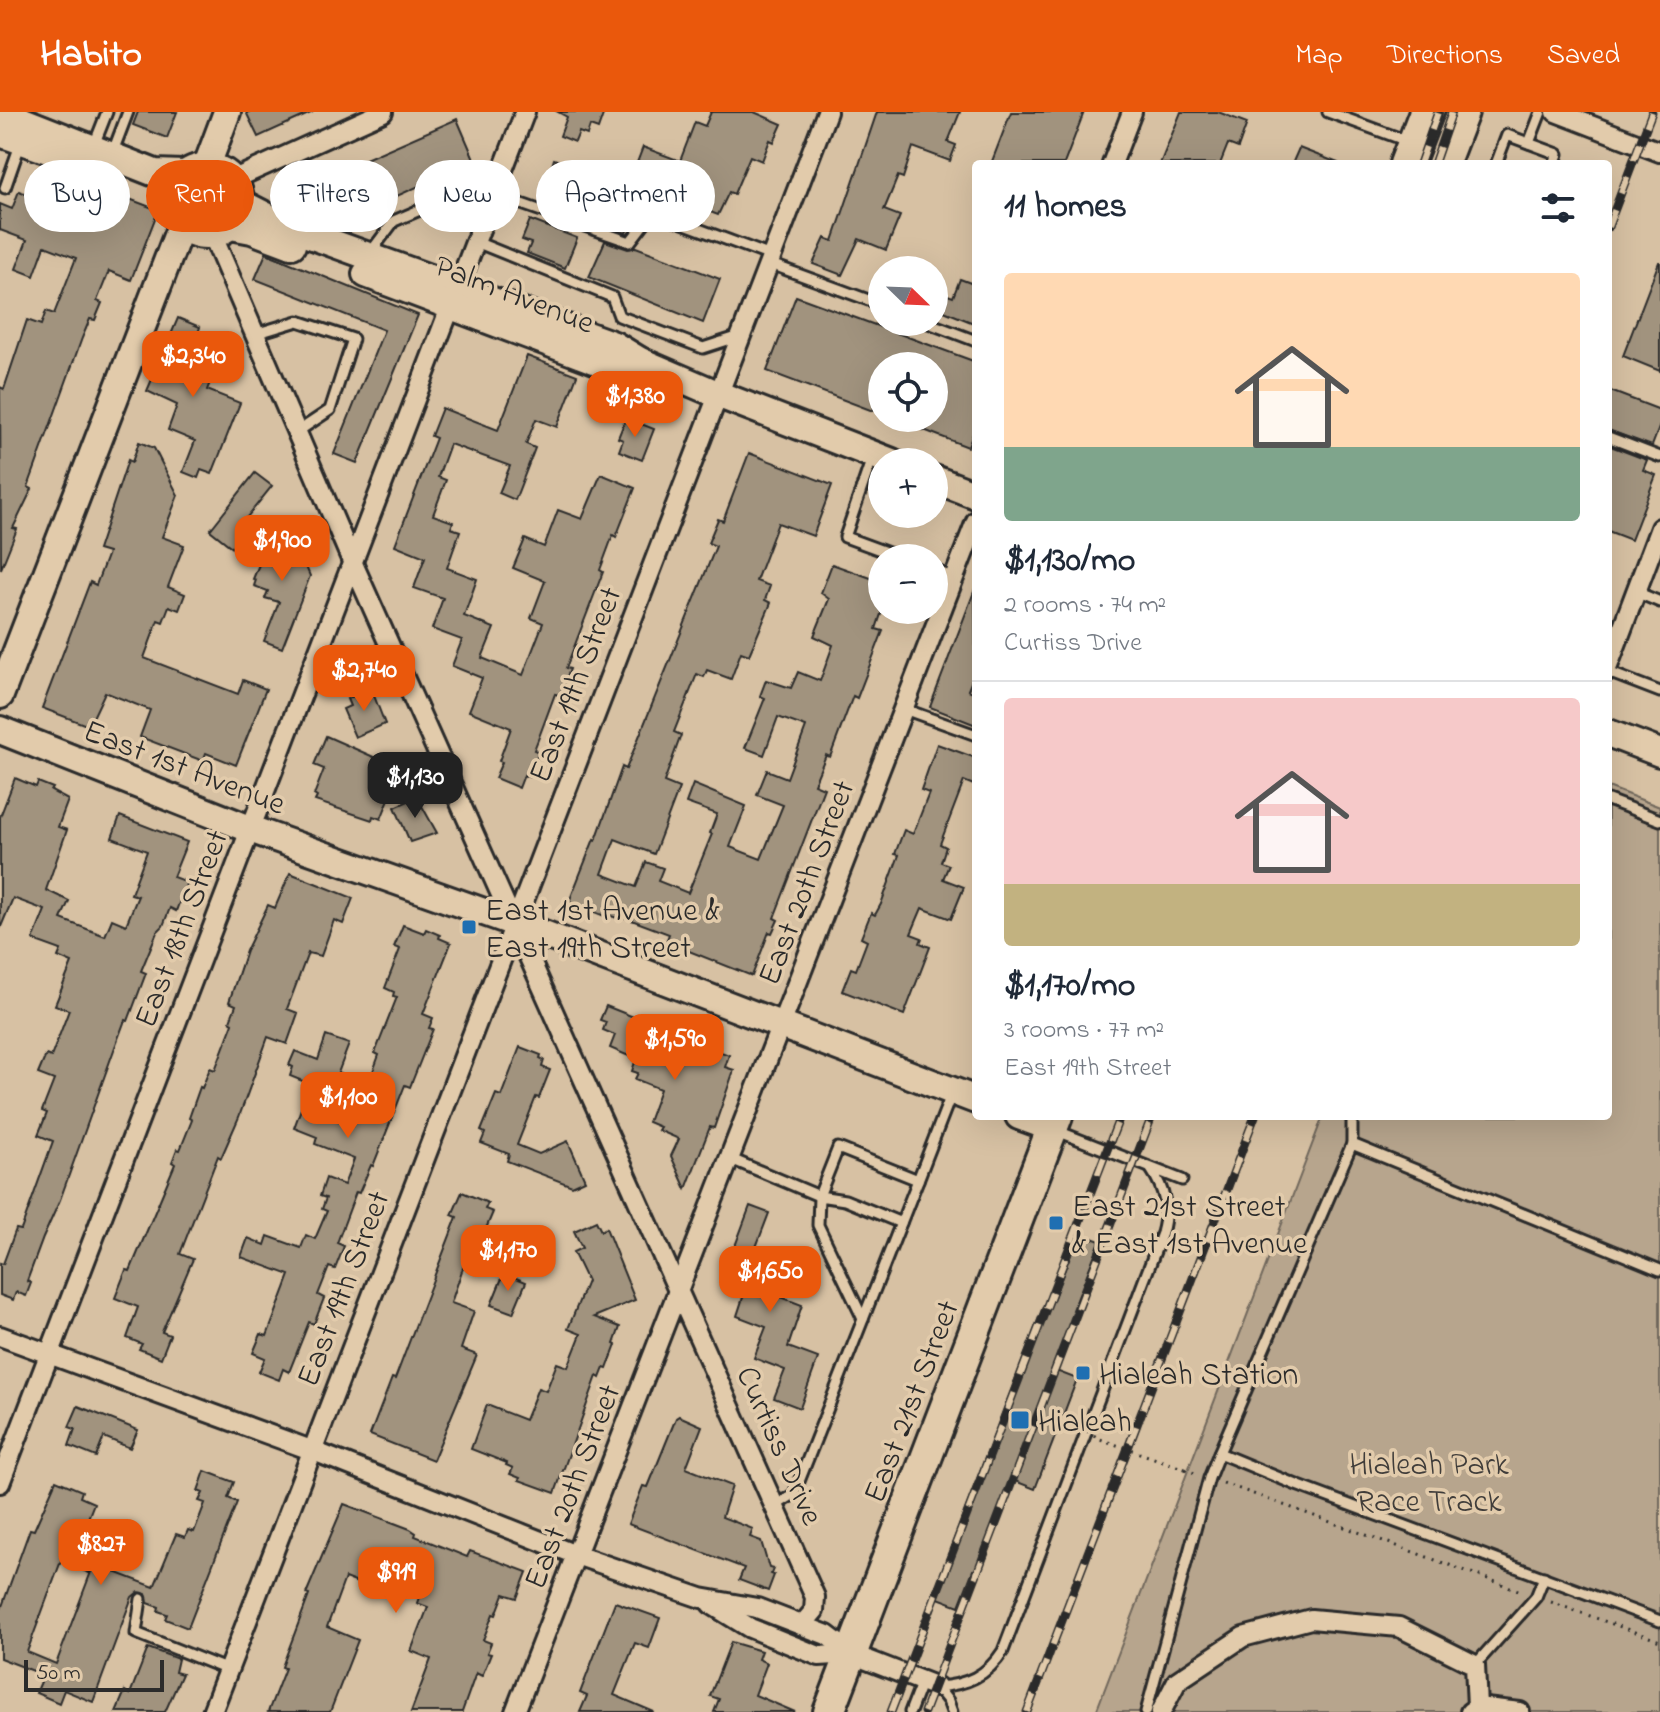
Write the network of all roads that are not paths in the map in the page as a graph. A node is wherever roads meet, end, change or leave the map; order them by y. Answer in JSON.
{"nodes":[{"id":1,"x":0,"y":112,"type":"edge"},
{"id":2,"x":107,"y":112,"type":"edge"},
{"id":3,"x":128,"y":112,"type":"edge"},
{"id":4,"x":227,"y":112,"type":"edge"},
{"id":5,"x":383,"y":112,"type":"edge"},
{"id":6,"x":525,"y":112,"type":"edge"},
{"id":7,"x":827,"y":112,"type":"edge"},
{"id":8,"x":1132,"y":112,"type":"edge"},
{"id":9,"x":1328,"y":112,"type":"edge"},
{"id":10,"x":1425,"y":112,"type":"edge"},
{"id":11,"x":1463,"y":112,"type":"edge"},
{"id":12,"x":1541,"y":112,"type":"edge"},
{"id":13,"x":1556,"y":112,"type":"edge"},
{"id":14,"x":10,"y":138,"type":"edge"},
{"id":15,"x":1529,"y":143,"type":"junction"},
{"id":16,"x":103,"y":152,"type":"junction"},
{"id":17,"x":1660,"y":152,"type":"edge"},
{"id":18,"x":1409,"y":153,"type":"edge"},
{"id":19,"x":200,"y":160,"type":"edge"},
{"id":20,"x":507,"y":160,"type":"edge"},
{"id":21,"x":1114,"y":160,"type":"edge"},
{"id":22,"x":1445,"y":160,"type":"edge"},
{"id":23,"x":1498,"y":160,"type":"edge"},
{"id":24,"x":1556,"y":160,"type":"edge"},
{"id":25,"x":146,"y":169,"type":"edge"},
{"id":26,"x":146,"y":185,"type":"edge"},
{"id":27,"x":5,"y":188,"type":"dead end"},
{"id":28,"x":254,"y":195,"type":"edge"},
{"id":29,"x":520,"y":203,"type":"edge"},
{"id":30,"x":414,"y":212,"type":"edge"},
{"id":31,"x":254,"y":218,"type":"edge"},
{"id":32,"x":254,"y":231,"type":"edge"},
{"id":33,"x":179,"y":232,"type":"edge"},
{"id":34,"x":233,"y":232,"type":"edge"},
{"id":35,"x":480,"y":232,"type":"edge"},
{"id":36,"x":476,"y":242,"type":"junction"},
{"id":37,"x":368,"y":255,"type":"junction"},
{"id":38,"x":770,"y":259,"type":"junction"},
{"id":39,"x":456,"y":296,"type":"junction"},
{"id":40,"x":868,"y":299,"type":"edge"},
{"id":41,"x":948,"y":330,"type":"edge"},
{"id":42,"x":255,"y":334,"type":"junction"},
{"id":43,"x":740,"y":336,"type":"junction"},
{"id":44,"x":972,"y":339,"type":"edge"},
{"id":45,"x":717,"y":394,"type":"junction"},
{"id":46,"x":297,"y":432,"type":"junction"},
{"id":47,"x":1612,"y":439,"type":"edge"},
{"id":48,"x":868,"y":452,"type":"edge"},
{"id":49,"x":1660,"y":457,"type":"edge"},
{"id":50,"x":948,"y":484,"type":"edge"},
{"id":51,"x":868,"y":489,"type":"edge"},
{"id":52,"x":972,"y":493,"type":"edge"},
{"id":53,"x":1660,"y":528,"type":"edge"},
{"id":54,"x":972,"y":531,"type":"edge"},
{"id":55,"x":868,"y":545,"type":"edge"},
{"id":56,"x":351,"y":559,"type":"junction"},
{"id":57,"x":948,"y":576,"type":"edge"},
{"id":58,"x":954,"y":578,"type":"junction"},
{"id":59,"x":1636,"y":592,"type":"junction"},
{"id":60,"x":1660,"y":602,"type":"edge"},
{"id":61,"x":1612,"y":655,"type":"edge"},
{"id":62,"x":1612,"y":674,"type":"edge"},
{"id":63,"x":1660,"y":692,"type":"edge"},
{"id":64,"x":0,"y":695,"type":"edge"},
{"id":65,"x":904,"y":709,"type":"junction"},
{"id":66,"x":0,"y":730,"type":"edge"},
{"id":67,"x":972,"y":734,"type":"edge"},
{"id":68,"x":1612,"y":735,"type":"edge"},
{"id":69,"x":1660,"y":753,"type":"edge"},
{"id":70,"x":1612,"y":802,"type":"edge"},
{"id":71,"x":1660,"y":820,"type":"edge"},
{"id":72,"x":250,"y":829,"type":"junction"},
{"id":73,"x":515,"y":923,"type":"junction"},
{"id":74,"x":782,"y":1026,"type":"junction"},
{"id":75,"x":964,"y":1095,"type":"edge"},
{"id":76,"x":1352,"y":1120,"type":"edge"},
{"id":77,"x":1054,"y":1122,"type":"edge"},
{"id":78,"x":1352,"y":1144,"type":"junction"},
{"id":79,"x":731,"y":1159,"type":"junction"},
{"id":80,"x":1151,"y":1169,"type":"junction"},
{"id":81,"x":918,"y":1180,"type":"junction"},
{"id":82,"x":1182,"y":1180,"type":"dead end"},
{"id":83,"x":819,"y":1196,"type":"junction"},
{"id":84,"x":901,"y":1223,"type":"junction"},
{"id":85,"x":1660,"y":1270,"type":"edge"},
{"id":86,"x":680,"y":1291,"type":"junction"},
{"id":87,"x":863,"y":1319,"type":"junction"},
{"id":88,"x":0,"y":1336,"type":"edge"},
{"id":89,"x":49,"y":1354,"type":"junction"},
{"id":90,"x":311,"y":1450,"type":"junction"},
{"id":91,"x":1219,"y":1453,"type":"junction"},
{"id":92,"x":0,"y":1483,"type":"edge"},
{"id":93,"x":775,"y":1506,"type":"junction"},
{"id":94,"x":576,"y":1555,"type":"junction"},
{"id":95,"x":1544,"y":1577,"type":"junction"},
{"id":96,"x":701,"y":1598,"type":"junction"},
{"id":97,"x":141,"y":1599,"type":"dead end"},
{"id":98,"x":1660,"y":1621,"type":"edge"},
{"id":99,"x":802,"y":1625,"type":"junction"},
{"id":100,"x":852,"y":1654,"type":"junction"},
{"id":101,"x":1475,"y":1665,"type":"junction"},
{"id":102,"x":228,"y":1670,"type":"junction"},
{"id":103,"x":929,"y":1684,"type":"junction"},
{"id":104,"x":1474,"y":1710,"type":"edge"},
{"id":105,"x":212,"y":1712,"type":"edge"},
{"id":106,"x":515,"y":1712,"type":"edge"},
{"id":107,"x":829,"y":1712,"type":"edge"},
{"id":108,"x":910,"y":1712,"type":"edge"},
{"id":109,"x":952,"y":1712,"type":"edge"},
{"id":110,"x":1146,"y":1712,"type":"edge"},
{"id":111,"x":1161,"y":1712,"type":"edge"},
{"id":112,"x":1520,"y":1712,"type":"edge"}],
"edges":[{"from":1,"to":16,"type":"street"},
{"from":2,"to":16,"type":"lane"},
{"from":3,"to":16,"type":"lane"},
{"from":4,"to":19,"type":"street"},
{"from":5,"to":28,"type":"street"},
{"from":6,"to":20,"type":"street","name":"East 18th Street"},
{"from":7,"to":38,"type":"street","name":"East 19th Street"},
{"from":8,"to":21,"type":"street"},
{"from":9,"to":18,"type":"lane"},
{"from":10,"to":18,"type":"main road"},
{"from":11,"to":22,"type":"main road"},
{"from":12,"to":15,"type":"lane"},
{"from":13,"to":17,"type":"street"},
{"from":14,"to":26,"type":"street"},
{"from":14,"to":27,"type":"lane"},
{"from":15,"to":23,"type":"lane"},
{"from":15,"to":24,"type":"lane"},
{"from":16,"to":25,"type":"street"},
{"from":29,"to":38,"type":"lane"},
{"from":30,"to":37,"type":"lane"},
{"from":31,"to":37,"type":"street","name":"Palm Avenue"},
{"from":32,"to":39,"type":"street","name":"Palm Avenue"},
{"from":33,"to":64,"type":"street"},
{"from":34,"to":42,"type":"street","name":"Curtiss Drive"},
{"from":35,"to":36,"type":"street","name":"East 18th Street"},
{"from":36,"to":39,"type":"street","name":"East 18th Street"},
{"from":36,"to":43,"type":"lane"},
{"from":37,"to":39,"type":"street","name":"Palm Avenue"},
{"from":38,"to":40,"type":"lane"},
{"from":38,"to":43,"type":"street","name":"East 19th Street"},
{"from":39,"to":45,"type":"street","name":"Palm Avenue"},
{"from":39,"to":56,"type":"street","name":"East 18th Street"},
{"from":41,"to":44,"type":"lane"},
{"from":42,"to":46,"type":"street","name":"Curtiss Drive"},
{"from":42,"to":46,"type":"lane"},
{"from":43,"to":45,"type":"street","name":"East 19th Street"},
{"from":45,"to":48,"type":"street","name":"Palm Avenue"},
{"from":45,"to":73,"type":"street","name":"East 19th Street"},
{"from":46,"to":56,"type":"street","name":"Curtiss Drive"},
{"from":47,"to":49,"type":"lane"},
{"from":50,"to":52,"type":"street"},
{"from":51,"to":55,"type":"lane"},
{"from":53,"to":59,"type":"street"},
{"from":54,"to":58,"type":"street","name":"East 20th Street"},
{"from":56,"to":72,"type":"street","name":"East 18th Street"},
{"from":56,"to":73,"type":"street","name":"Curtiss Drive"},
{"from":57,"to":58,"type":"lane"},
{"from":58,"to":65,"type":"street","name":"East 20th Street"},
{"from":59,"to":60,"type":"lane"},
{"from":59,"to":61,"type":"street"},
{"from":62,"to":63,"type":"lane"},
{"from":65,"to":67,"type":"lane"},
{"from":65,"to":74,"type":"street","name":"East 20th Street"},
{"from":66,"to":72,"type":"street","name":"East 1st Avenue"},
{"from":68,"to":69,"type":"street"},
{"from":70,"to":71,"type":"lane"},
{"from":72,"to":73,"type":"street","name":"East 1st Avenue"},
{"from":72,"to":89,"type":"street","name":"East 18th Street"},
{"from":73,"to":74,"type":"street","name":"East 1st Avenue"},
{"from":73,"to":86,"type":"street","name":"Curtiss Drive"},
{"from":73,"to":90,"type":"street","name":"East 19th Street"},
{"from":74,"to":75,"type":"street","name":"East 1st Avenue"},
{"from":74,"to":79,"type":"street","name":"East 20th Street"},
{"from":75,"to":81,"type":"lane"},
{"from":76,"to":78,"type":"lane"},
{"from":77,"to":80,"type":"lane"},
{"from":77,"to":100,"type":"main road","name":"East 21st Street"},
{"from":78,"to":85,"type":"lane"},
{"from":78,"to":91,"type":"lane"},
{"from":79,"to":83,"type":"lane"},
{"from":79,"to":86,"type":"street","name":"East 20th Street"},
{"from":80,"to":82,"type":"lane"},
{"from":80,"to":103,"type":"lane"},
{"from":81,"to":83,"type":"lane"},
{"from":81,"to":84,"type":"lane"},
{"from":83,"to":84,"type":"lane"},
{"from":83,"to":87,"type":"lane"},
{"from":84,"to":87,"type":"lane"},
{"from":86,"to":93,"type":"street","name":"Curtiss Drive"},
{"from":86,"to":94,"type":"street","name":"East 20th Street"},
{"from":87,"to":93,"type":"lane"},
{"from":88,"to":89,"type":"street"},
{"from":89,"to":90,"type":"street"},
{"from":89,"to":92,"type":"street","name":"East 18th Street"},
{"from":90,"to":94,"type":"street"},
{"from":90,"to":102,"type":"street","name":"East 19th Street"},
{"from":91,"to":95,"type":"lane"},
{"from":91,"to":110,"type":"lane"},
{"from":93,"to":99,"type":"street","name":"Curtiss Drive"},
{"from":94,"to":96,"type":"street"},
{"from":94,"to":106,"type":"street","name":"East 20th Street"},
{"from":95,"to":98,"type":"lane"},
{"from":95,"to":101,"type":"lane"},
{"from":96,"to":99,"type":"street"},
{"from":96,"to":100,"type":"street"},
{"from":97,"to":102,"type":"lane"},
{"from":99,"to":100,"type":"street"},
{"from":100,"to":103,"type":"street"},
{"from":100,"to":107,"type":"main road","name":"East 21st Street"},
{"from":101,"to":104,"type":"street"},
{"from":101,"to":111,"type":"street"},
{"from":102,"to":105,"type":"street","name":"East 19th Street"},
{"from":103,"to":108,"type":"lane"},
{"from":103,"to":109,"type":"lane"},
{"from":104,"to":112,"type":"street"}]}
